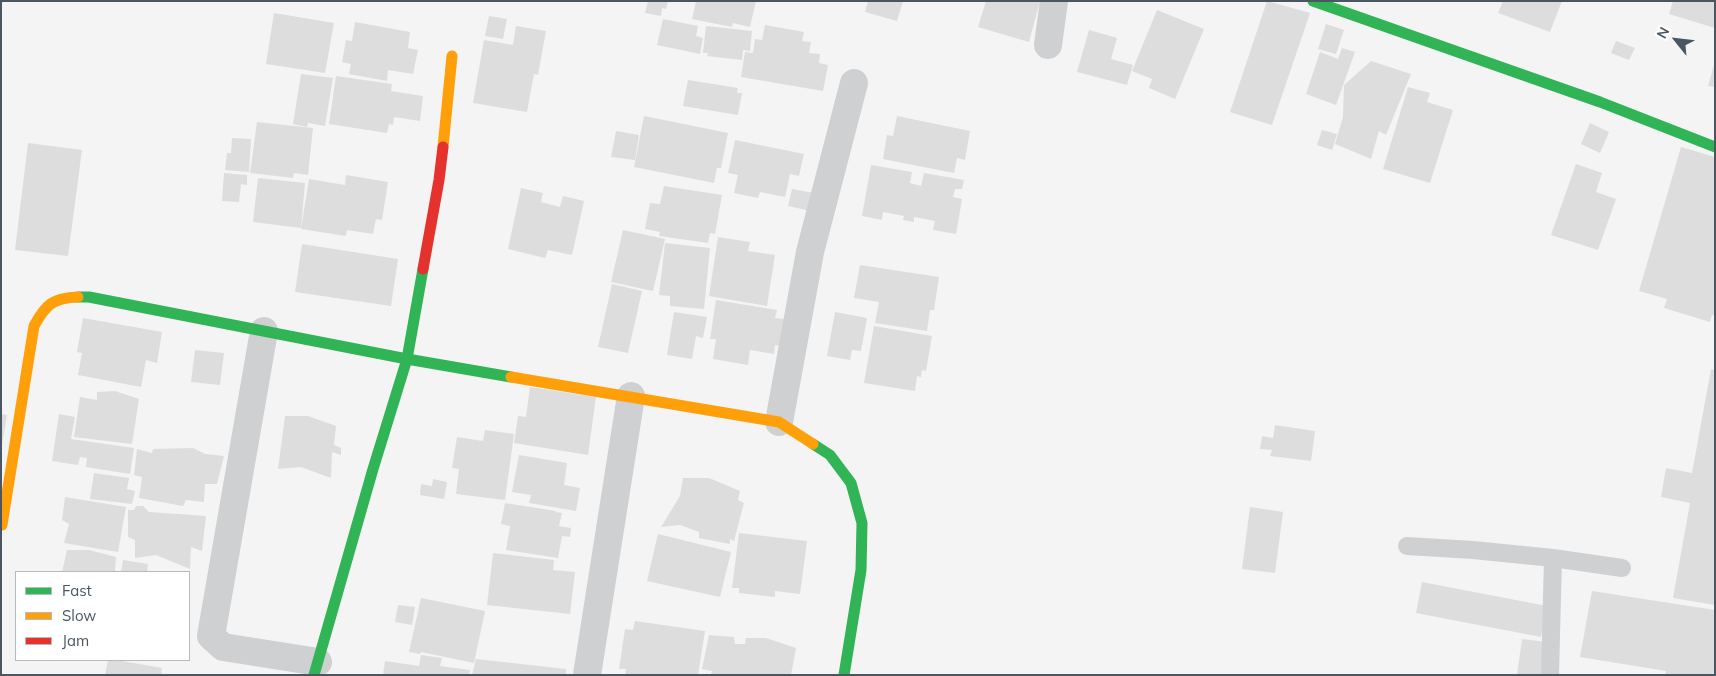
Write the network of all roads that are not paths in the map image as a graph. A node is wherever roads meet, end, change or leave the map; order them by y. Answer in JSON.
{"nodes":[{"id":1,"x":1054,"y":1,"type":"edge"},
{"id":2,"x":1313,"y":1,"type":"edge"},
{"id":3,"x":1048,"y":45,"type":"dead end"},
{"id":4,"x":452,"y":56,"type":"dead end"},
{"id":5,"x":854,"y":83,"type":"dead end"},
{"id":6,"x":1715,"y":147,"type":"edge"},
{"id":7,"x":264,"y":331,"type":"junction"},
{"id":8,"x":407,"y":359,"type":"junction"},
{"id":9,"x":632,"y":396,"type":"junction"},
{"id":10,"x":779,"y":422,"type":"junction"},
{"id":11,"x":2,"y":525,"type":"edge"},
{"id":12,"x":1407,"y":546,"type":"dead end"},
{"id":13,"x":1553,"y":558,"type":"junction"},
{"id":14,"x":1622,"y":568,"type":"dead end"},
{"id":15,"x":316,"y":668,"type":"edge"},
{"id":16,"x":587,"y":675,"type":"edge"},
{"id":17,"x":844,"y":675,"type":"edge"},
{"id":18,"x":1550,"y":675,"type":"edge"}],
"edges":[{"from":1,"to":3,"type":"street"},
{"from":2,"to":6,"type":"street"},
{"from":4,"to":8,"type":"street"},
{"from":5,"to":10,"type":"street"},
{"from":7,"to":8,"type":"street"},
{"from":7,"to":11,"type":"street"},
{"from":7,"to":15,"type":"street"},
{"from":8,"to":9,"type":"street"},
{"from":8,"to":15,"type":"street"},
{"from":9,"to":10,"type":"street"},
{"from":9,"to":16,"type":"street"},
{"from":10,"to":17,"type":"street"},
{"from":12,"to":13,"type":"lane"},
{"from":13,"to":14,"type":"lane"},
{"from":13,"to":18,"type":"lane"}]}
